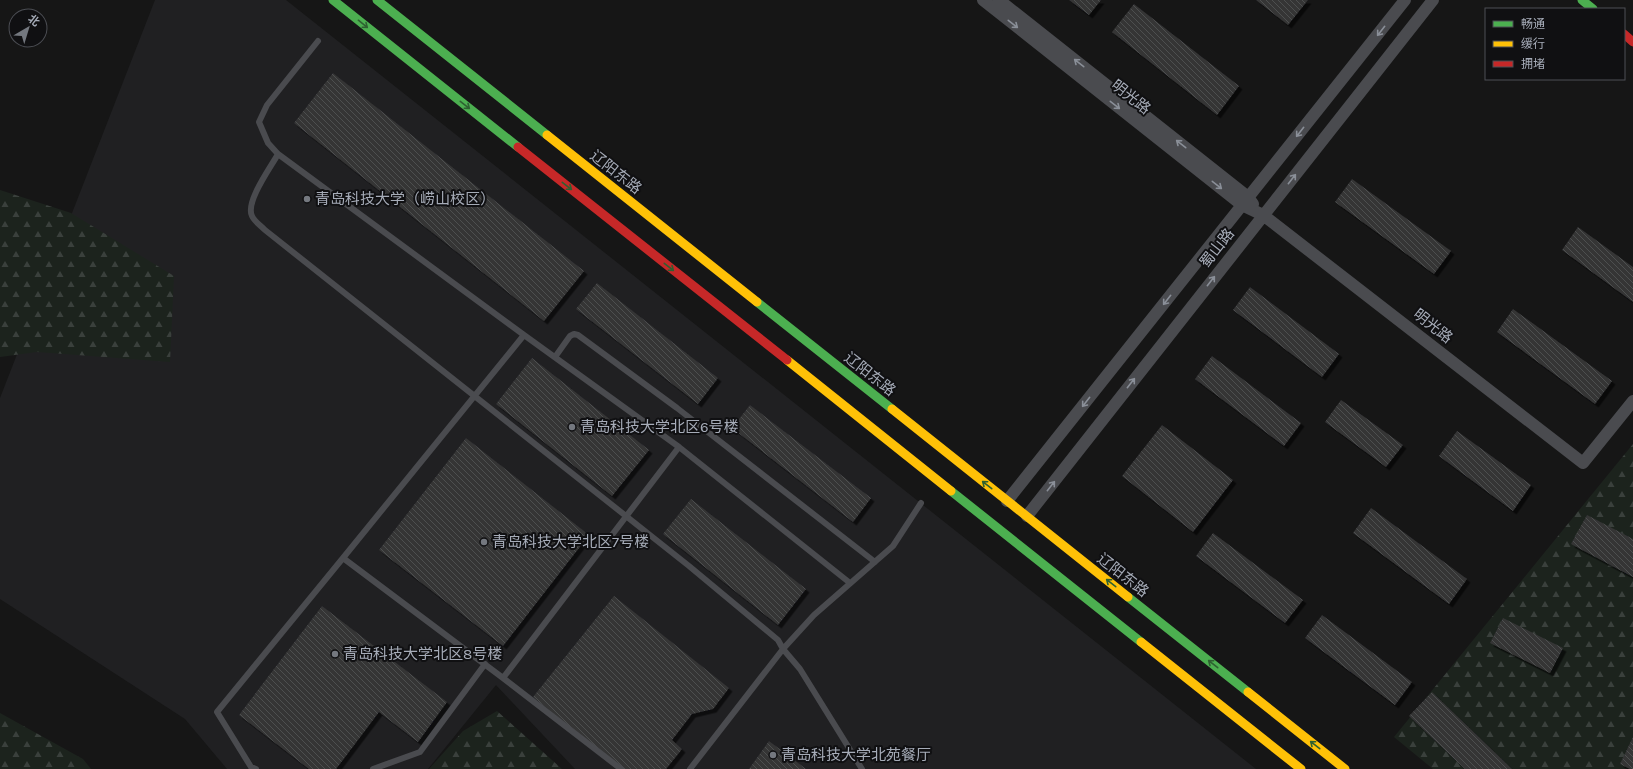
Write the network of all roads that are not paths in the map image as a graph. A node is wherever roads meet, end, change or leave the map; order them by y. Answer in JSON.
{"nodes":[{"id":1,"x":333,"y":0,"type":"edge"},
{"id":2,"x":377,"y":0,"type":"edge"},
{"id":3,"x":982,"y":0,"type":"edge"},
{"id":4,"x":999,"y":0,"type":"edge"},
{"id":5,"x":1405,"y":0,"type":"edge"},
{"id":6,"x":1433,"y":0,"type":"edge"},
{"id":7,"x":1582,"y":0,"type":"edge"},
{"id":8,"x":1592,"y":8,"type":"edge"},
{"id":9,"x":1625,"y":35,"type":"edge"},
{"id":10,"x":318,"y":41,"type":"dead end"},
{"id":11,"x":1633,"y":42,"type":"edge"},
{"id":12,"x":278,"y":154,"type":"junction"},
{"id":13,"x":1245,"y":201,"type":"junction"},
{"id":14,"x":1263,"y":215,"type":"junction"},
{"id":15,"x":524,"y":334,"type":"junction"},
{"id":16,"x":555,"y":357,"type":"junction"},
{"id":17,"x":474,"y":396,"type":"junction"},
{"id":18,"x":1633,"y":401,"type":"edge"},
{"id":19,"x":679,"y":447,"type":"junction"},
{"id":20,"x":1007,"y":501,"type":"junction"},
{"id":21,"x":921,"y":503,"type":"dead end"},
{"id":22,"x":626,"y":516,"type":"junction"},
{"id":23,"x":1027,"y":516,"type":"junction"},
{"id":24,"x":343,"y":558,"type":"junction"},
{"id":25,"x":875,"y":562,"type":"junction"},
{"id":26,"x":850,"y":583,"type":"junction"},
{"id":27,"x":782,"y":649,"type":"junction"},
{"id":28,"x":484,"y":664,"type":"junction"},
{"id":29,"x":503,"y":678,"type":"junction"},
{"id":30,"x":256,"y":769,"type":"edge"},
{"id":31,"x":373,"y":769,"type":"edge"},
{"id":32,"x":621,"y":769,"type":"edge"},
{"id":33,"x":690,"y":769,"type":"edge"},
{"id":34,"x":862,"y":769,"type":"edge"},
{"id":35,"x":1301,"y":769,"type":"edge"},
{"id":36,"x":1346,"y":769,"type":"edge"}],
"edges":[{"from":1,"to":35,"type":"main road","one_way":true},
{"from":20,"to":2,"type":"main road","name":"辽阳东路","one_way":true},
{"from":3,"to":13,"type":"street","name":"明光路","one_way":true},
{"from":13,"to":4,"type":"street","name":"明光路","one_way":true},
{"from":5,"to":13,"type":"street","name":"蜀山路","one_way":true},
{"from":14,"to":6,"type":"street","name":"蜀山路","one_way":true},
{"from":7,"to":8,"type":"main road"},
{"from":9,"to":11,"type":"main road"},
{"from":10,"to":12,"type":"lane"},
{"from":12,"to":15,"type":"lane"},
{"from":12,"to":17,"type":"lane"},
{"from":13,"to":14,"type":"street","name":"明光路"},
{"from":13,"to":20,"type":"street","name":"蜀山路","one_way":true},
{"from":14,"to":18,"type":"street","name":"明光路"},
{"from":23,"to":14,"type":"street","name":"蜀山路","one_way":true},
{"from":15,"to":16,"type":"lane"},
{"from":15,"to":17,"type":"lane"},
{"from":16,"to":19,"type":"lane"},
{"from":16,"to":25,"type":"lane"},
{"from":17,"to":22,"type":"lane"},
{"from":17,"to":24,"type":"lane"},
{"from":19,"to":22,"type":"lane"},
{"from":19,"to":26,"type":"lane"},
{"from":20,"to":23,"type":"main road","name":"辽阳东路"},
{"from":21,"to":25,"type":"lane"},
{"from":22,"to":27,"type":"lane"},
{"from":22,"to":29,"type":"lane"},
{"from":36,"to":23,"type":"main road","name":"辽阳东路","one_way":true},
{"from":24,"to":28,"type":"lane"},
{"from":24,"to":30,"type":"lane"},
{"from":25,"to":26,"type":"lane"},
{"from":26,"to":27,"type":"lane"},
{"from":27,"to":33,"type":"lane"},
{"from":27,"to":34,"type":"lane"},
{"from":28,"to":29,"type":"lane"},
{"from":28,"to":31,"type":"lane"},
{"from":29,"to":32,"type":"lane"}]}
